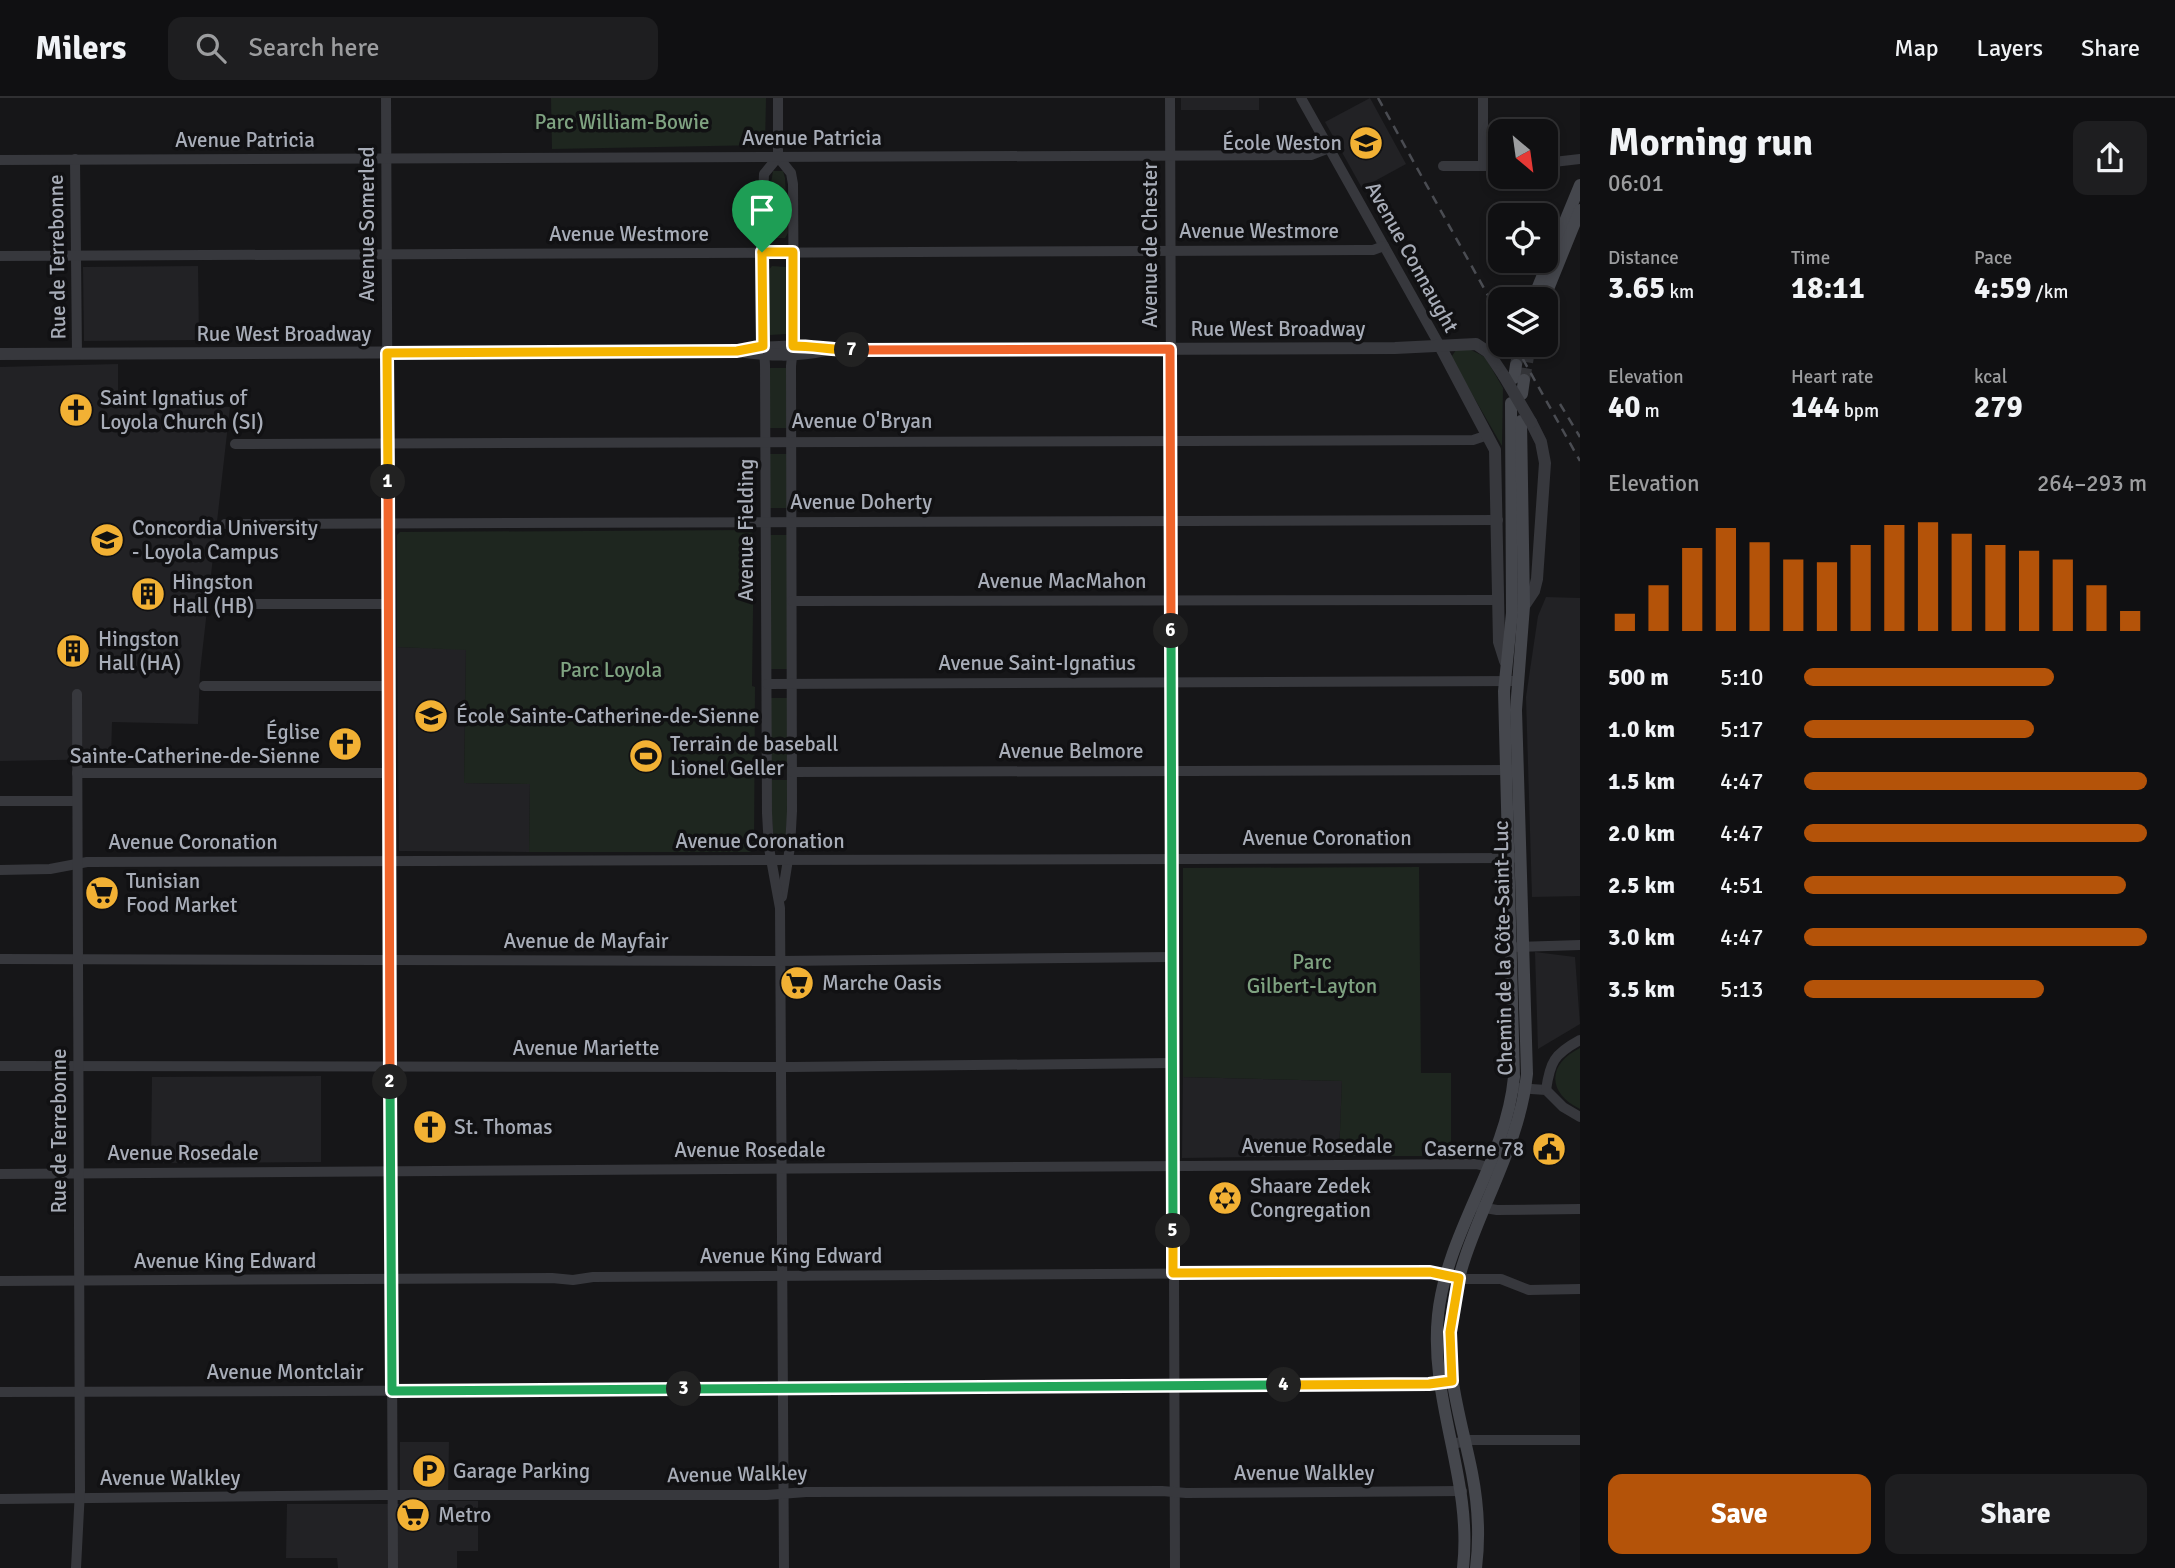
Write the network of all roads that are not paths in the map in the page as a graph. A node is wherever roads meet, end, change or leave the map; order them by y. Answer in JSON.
{"nodes":[{"id":1,"x":386,"y":98,"type":"edge"},
{"id":2,"x":778,"y":98,"type":"edge"},
{"id":3,"x":1170,"y":98,"type":"edge"},
{"id":4,"x":1301,"y":98,"type":"edge"},
{"id":5,"x":1483,"y":98,"type":"edge"},
{"id":6,"x":1329,"y":148,"type":"junction"},
{"id":7,"x":1170,"y":155,"type":"junction"},
{"id":8,"x":778,"y":157,"type":"junction"},
{"id":9,"x":75,"y":159,"type":"junction"},
{"id":10,"x":386,"y":159,"type":"junction"},
{"id":11,"x":1580,"y":159,"type":"edge"},
{"id":12,"x":0,"y":160,"type":"edge"},
{"id":13,"x":1558,"y":162,"type":"edge"},
{"id":14,"x":1443,"y":166,"type":"dead end"},
{"id":15,"x":1483,"y":166,"type":"junction"},
{"id":16,"x":1488,"y":166,"type":"edge"},
{"id":17,"x":1580,"y":185,"type":"edge"},
{"id":18,"x":1580,"y":210,"type":"edge"},
{"id":19,"x":1384,"y":246,"type":"junction"},
{"id":20,"x":1170,"y":250,"type":"junction"},
{"id":21,"x":762,"y":252,"type":"junction"},
{"id":22,"x":793,"y":252,"type":"junction"},
{"id":23,"x":387,"y":254,"type":"junction"},
{"id":24,"x":0,"y":256,"type":"edge"},
{"id":25,"x":76,"y":256,"type":"junction"},
{"id":26,"x":1538,"y":287,"type":"edge"},
{"id":27,"x":1549,"y":287,"type":"edge"},
{"id":28,"x":1440,"y":346,"type":"junction"},
{"id":29,"x":1170,"y":349,"type":"junction"},
{"id":30,"x":764,"y":351,"type":"junction"},
{"id":31,"x":792,"y":351,"type":"junction"},
{"id":32,"x":387,"y":353,"type":"junction"},
{"id":33,"x":0,"y":354,"type":"edge"},
{"id":34,"x":77,"y":354,"type":"junction"},
{"id":35,"x":1514,"y":375,"type":"junction"},
{"id":36,"x":1522,"y":394,"type":"dead end"},
{"id":37,"x":1511,"y":403,"type":"dead end"},
{"id":38,"x":1526,"y":422,"type":"junction"},
{"id":39,"x":1488,"y":435,"type":"junction"},
{"id":40,"x":1170,"y":439,"type":"junction"},
{"id":41,"x":765,"y":441,"type":"junction"},
{"id":42,"x":791,"y":441,"type":"junction"},
{"id":43,"x":388,"y":443,"type":"junction"},
{"id":44,"x":235,"y":444,"type":"dead end"},
{"id":45,"x":1171,"y":520,"type":"junction"},
{"id":46,"x":1498,"y":520,"type":"junction"},
{"id":47,"x":766,"y":522,"type":"junction"},
{"id":48,"x":792,"y":522,"type":"junction"},
{"id":49,"x":388,"y":523,"type":"junction"},
{"id":50,"x":225,"y":524,"type":"dead end"},
{"id":51,"x":1171,"y":600,"type":"junction"},
{"id":52,"x":1499,"y":600,"type":"junction"},
{"id":53,"x":792,"y":601,"type":"junction"},
{"id":54,"x":218,"y":604,"type":"dead end"},
{"id":55,"x":388,"y":604,"type":"junction"},
{"id":56,"x":1524,"y":606,"type":"junction"},
{"id":57,"x":1505,"y":661,"type":"junction"},
{"id":58,"x":1171,"y":681,"type":"junction"},
{"id":59,"x":1504,"y":681,"type":"junction"},
{"id":60,"x":1517,"y":681,"type":"junction"},
{"id":61,"x":792,"y":683,"type":"junction"},
{"id":62,"x":766,"y":684,"type":"junction"},
{"id":63,"x":204,"y":686,"type":"dead end"},
{"id":64,"x":388,"y":686,"type":"junction"},
{"id":65,"x":77,"y":694,"type":"dead end"},
{"id":66,"x":1171,"y":770,"type":"junction"},
{"id":67,"x":1511,"y":770,"type":"junction"},
{"id":68,"x":792,"y":772,"type":"junction"},
{"id":69,"x":388,"y":773,"type":"junction"},
{"id":70,"x":77,"y":774,"type":"junction"},
{"id":71,"x":77,"y":801,"type":"junction"},
{"id":72,"x":0,"y":802,"type":"edge"},
{"id":73,"x":1172,"y":857,"type":"junction"},
{"id":74,"x":1514,"y":858,"type":"junction"},
{"id":75,"x":772,"y":860,"type":"junction"},
{"id":76,"x":788,"y":860,"type":"junction"},
{"id":77,"x":388,"y":861,"type":"junction"},
{"id":78,"x":77,"y":864,"type":"junction"},
{"id":79,"x":0,"y":870,"type":"edge"},
{"id":80,"x":780,"y":908,"type":"junction"},
{"id":81,"x":1580,"y":946,"type":"edge"},
{"id":82,"x":1517,"y":947,"type":"junction"},
{"id":83,"x":1172,"y":957,"type":"junction"},
{"id":84,"x":0,"y":959,"type":"edge"},
{"id":85,"x":78,"y":959,"type":"junction"},
{"id":86,"x":389,"y":961,"type":"junction"},
{"id":87,"x":780,"y":961,"type":"junction"},
{"id":88,"x":1580,"y":1040,"type":"edge"},
{"id":89,"x":1172,"y":1063,"type":"junction"},
{"id":90,"x":0,"y":1066,"type":"edge"},
{"id":91,"x":78,"y":1066,"type":"junction"},
{"id":92,"x":390,"y":1068,"type":"junction"},
{"id":93,"x":781,"y":1068,"type":"junction"},
{"id":94,"x":1519,"y":1089,"type":"junction"},
{"id":95,"x":1546,"y":1090,"type":"junction"},
{"id":96,"x":1580,"y":1117,"type":"edge"},
{"id":97,"x":1172,"y":1166,"type":"junction"},
{"id":98,"x":1494,"y":1168,"type":"junction"},
{"id":99,"x":782,"y":1169,"type":"junction"},
{"id":100,"x":390,"y":1171,"type":"junction"},
{"id":101,"x":79,"y":1173,"type":"junction"},
{"id":102,"x":0,"y":1174,"type":"edge"},
{"id":103,"x":1478,"y":1207,"type":"junction"},
{"id":104,"x":1580,"y":1209,"type":"edge"},
{"id":105,"x":1173,"y":1273,"type":"junction"},
{"id":106,"x":782,"y":1275,"type":"junction"},
{"id":107,"x":1452,"y":1276,"type":"junction"},
{"id":108,"x":391,"y":1279,"type":"junction"},
{"id":109,"x":80,"y":1280,"type":"junction"},
{"id":110,"x":0,"y":1281,"type":"edge"},
{"id":111,"x":1580,"y":1289,"type":"edge"},
{"id":112,"x":1446,"y":1382,"type":"junction"},
{"id":113,"x":1174,"y":1385,"type":"junction"},
{"id":114,"x":783,"y":1388,"type":"junction"},
{"id":115,"x":392,"y":1391,"type":"junction"},
{"id":116,"x":0,"y":1392,"type":"edge"},
{"id":117,"x":80,"y":1392,"type":"junction"},
{"id":118,"x":1580,"y":1440,"type":"edge"},
{"id":119,"x":1458,"y":1443,"type":"junction"},
{"id":120,"x":1468,"y":1489,"type":"junction"},
{"id":121,"x":1174,"y":1492,"type":"junction"},
{"id":122,"x":783,"y":1494,"type":"junction"},
{"id":123,"x":392,"y":1495,"type":"junction"},
{"id":124,"x":80,"y":1498,"type":"junction"},
{"id":125,"x":0,"y":1499,"type":"edge"},
{"id":126,"x":76,"y":1568,"type":"edge"},
{"id":127,"x":393,"y":1568,"type":"edge"},
{"id":128,"x":784,"y":1568,"type":"edge"},
{"id":129,"x":1175,"y":1568,"type":"edge"},
{"id":130,"x":1464,"y":1568,"type":"edge"},
{"id":131,"x":1476,"y":1568,"type":"edge"}],
"edges":[{"from":1,"to":10,"type":"street","name":"Avenue Somerled"},
{"from":2,"to":8,"type":"street","name":"Avenue Fielding"},
{"from":3,"to":7,"type":"street","name":"Avenue de Chester"},
{"from":4,"to":6,"type":"street","name":"Avenue Connaught"},
{"from":5,"to":15,"type":"street"},
{"from":6,"to":7,"type":"street","name":"Avenue Patricia"},
{"from":6,"to":19,"type":"street","name":"Avenue Connaught"},
{"from":7,"to":8,"type":"street","name":"Avenue Patricia"},
{"from":7,"to":20,"type":"street","name":"Avenue de Chester"},
{"from":8,"to":10,"type":"street","name":"Avenue Patricia"},
{"from":8,"to":21,"type":"street","name":"Avenue Fielding"},
{"from":8,"to":22,"type":"street","name":"Avenue Fielding"},
{"from":9,"to":10,"type":"street","name":"Avenue Patricia"},
{"from":9,"to":12,"type":"street","name":"Avenue Patricia"},
{"from":9,"to":25,"type":"street","name":"Rue de Terrebonne"},
{"from":10,"to":23,"type":"street","name":"Avenue Somerled"},
{"from":11,"to":13,"type":"street"},
{"from":14,"to":15,"type":"street"},
{"from":15,"to":16,"type":"street"},
{"from":17,"to":26,"type":"main road"},
{"from":18,"to":27,"type":"main road"},
{"from":19,"to":20,"type":"street","name":"Avenue Westmore"},
{"from":19,"to":28,"type":"street","name":"Avenue Connaught"},
{"from":20,"to":22,"type":"street","name":"Avenue Westmore"},
{"from":20,"to":29,"type":"street","name":"Avenue de Chester"},
{"from":21,"to":22,"type":"street","name":"Avenue Westmore"},
{"from":21,"to":23,"type":"street","name":"Avenue Westmore"},
{"from":21,"to":30,"type":"street","name":"Avenue Fielding"},
{"from":22,"to":31,"type":"street","name":"Avenue Fielding"},
{"from":23,"to":25,"type":"street","name":"Avenue Westmore"},
{"from":23,"to":32,"type":"street","name":"Avenue Somerled"},
{"from":24,"to":25,"type":"street","name":"Avenue Westmore"},
{"from":25,"to":34,"type":"street","name":"Rue de Terrebonne"},
{"from":28,"to":29,"type":"street","name":"Rue West Broadway"},
{"from":28,"to":35,"type":"street","name":"Rue West Broadway"},
{"from":28,"to":39,"type":"street","name":"Avenue Connaught"},
{"from":29,"to":31,"type":"street","name":"Rue West Broadway"},
{"from":29,"to":40,"type":"street","name":"Avenue de Chester"},
{"from":30,"to":31,"type":"street","name":"Rue West Broadway"},
{"from":30,"to":32,"type":"street","name":"Rue West Broadway"},
{"from":30,"to":41,"type":"street","name":"Avenue Fielding"},
{"from":31,"to":42,"type":"street","name":"Avenue Fielding"},
{"from":32,"to":34,"type":"street","name":"Rue West Broadway"},
{"from":32,"to":43,"type":"street","name":"Avenue Somerled"},
{"from":33,"to":34,"type":"street","name":"Rue West Broadway"},
{"from":35,"to":36,"type":"main road"},
{"from":35,"to":38,"type":"street","name":"Chemin de la Côte-Saint-Luc","bridge":true},
{"from":37,"to":57,"type":"main road","name":"Chemin de la Côte-Saint-Luc"},
{"from":38,"to":56,"type":"main road","name":"Chemin de la Côte-Saint-Luc"},
{"from":38,"to":56,"type":"street","name":"Chemin de la Côte-Saint-Luc"},
{"from":39,"to":40,"type":"street","name":"Avenue O'Bryan"},
{"from":39,"to":46,"type":"street","name":"Chemin de la Côte-Saint-Luc"},
{"from":40,"to":42,"type":"street","name":"Avenue O'Bryan"},
{"from":40,"to":45,"type":"street","name":"Avenue de Chester"},
{"from":41,"to":42,"type":"street","name":"Avenue O'Bryan"},
{"from":41,"to":43,"type":"street","name":"Avenue O'Bryan"},
{"from":41,"to":47,"type":"street","name":"Avenue Fielding"},
{"from":42,"to":48,"type":"street","name":"Avenue Fielding"},
{"from":43,"to":44,"type":"street","name":"Avenue O'Bryan"},
{"from":43,"to":49,"type":"street","name":"Avenue Somerled"},
{"from":45,"to":46,"type":"street","name":"Avenue Doherty"},
{"from":45,"to":48,"type":"street","name":"Avenue Doherty"},
{"from":45,"to":51,"type":"street","name":"Avenue de Chester"},
{"from":46,"to":52,"type":"street","name":"Chemin de la Côte-Saint-Luc"},
{"from":47,"to":48,"type":"street","name":"Avenue Doherty"},
{"from":47,"to":49,"type":"street","name":"Avenue Doherty"},
{"from":47,"to":62,"type":"street","name":"Avenue Fielding"},
{"from":48,"to":53,"type":"street","name":"Avenue Fielding"},
{"from":49,"to":50,"type":"street","name":"Avenue Doherty"},
{"from":49,"to":55,"type":"street","name":"Avenue Somerled"},
{"from":51,"to":52,"type":"street","name":"Avenue MacMahon"},
{"from":51,"to":53,"type":"street","name":"Avenue MacMahon"},
{"from":51,"to":58,"type":"street","name":"Avenue de Chester"},
{"from":52,"to":57,"type":"street","name":"Chemin de la Côte-Saint-Luc"},
{"from":53,"to":61,"type":"street","name":"Avenue Fielding"},
{"from":54,"to":55,"type":"street"},
{"from":55,"to":64,"type":"street","name":"Avenue Somerled"},
{"from":56,"to":60,"type":"main road","name":"Chemin de la Côte-Saint-Luc"},
{"from":57,"to":59,"type":"main road","name":"Chemin de la Côte-Saint-Luc"},
{"from":58,"to":59,"type":"street","name":"Avenue Saint-Ignatius"},
{"from":58,"to":61,"type":"street","name":"Avenue Saint-Ignatius"},
{"from":58,"to":66,"type":"street","name":"Avenue de Chester"},
{"from":59,"to":60,"type":"street","name":"Avenue Saint-Ignatius"},
{"from":59,"to":67,"type":"main road","name":"Chemin de la Côte-Saint-Luc"},
{"from":60,"to":67,"type":"main road","name":"Chemin de la Côte-Saint-Luc"},
{"from":61,"to":62,"type":"street","name":"Avenue Saint-Ignatius"},
{"from":61,"to":68,"type":"street","name":"Avenue Fielding"},
{"from":62,"to":75,"type":"street","name":"Avenue Fielding"},
{"from":63,"to":64,"type":"street"},
{"from":64,"to":69,"type":"street","name":"Avenue Somerled"},
{"from":65,"to":70,"type":"street","name":"Rue de Terrebonne"},
{"from":66,"to":67,"type":"street","name":"Avenue Belmore"},
{"from":66,"to":68,"type":"street","name":"Avenue Belmore"},
{"from":66,"to":73,"type":"street","name":"Avenue de Chester"},
{"from":67,"to":74,"type":"main road","name":"Chemin de la Côte-Saint-Luc"},
{"from":68,"to":76,"type":"street","name":"Avenue Fielding"},
{"from":69,"to":70,"type":"street"},
{"from":69,"to":77,"type":"street","name":"Avenue Somerled"},
{"from":70,"to":71,"type":"street","name":"Rue de Terrebonne"},
{"from":71,"to":72,"type":"street"},
{"from":71,"to":78,"type":"street","name":"Rue de Terrebonne"},
{"from":73,"to":74,"type":"street","name":"Avenue Coronation"},
{"from":73,"to":76,"type":"street","name":"Avenue Coronation"},
{"from":73,"to":83,"type":"street","name":"Avenue de Chester"},
{"from":74,"to":82,"type":"main road","name":"Chemin de la Côte-Saint-Luc"},
{"from":75,"to":76,"type":"street","name":"Avenue Coronation"},
{"from":75,"to":77,"type":"street","name":"Avenue Coronation"},
{"from":75,"to":80,"type":"street","name":"Avenue Fielding"},
{"from":76,"to":80,"type":"street","name":"Avenue Fielding"},
{"from":77,"to":78,"type":"street","name":"Avenue Coronation"},
{"from":77,"to":86,"type":"street","name":"Avenue Somerled"},
{"from":78,"to":79,"type":"street","name":"Avenue Coronation"},
{"from":78,"to":85,"type":"street","name":"Rue de Terrebonne"},
{"from":80,"to":87,"type":"street","name":"Avenue Fielding"},
{"from":81,"to":82,"type":"street"},
{"from":82,"to":94,"type":"main road","name":"Chemin de la Côte-Saint-Luc"},
{"from":83,"to":87,"type":"street","name":"Avenue de Mayfair"},
{"from":83,"to":89,"type":"street","name":"Avenue de Chester"},
{"from":84,"to":85,"type":"street","name":"Avenue de Mayfair"},
{"from":85,"to":86,"type":"street","name":"Avenue de Mayfair"},
{"from":85,"to":91,"type":"street","name":"Rue de Terrebonne"},
{"from":86,"to":87,"type":"street","name":"Avenue de Mayfair"},
{"from":86,"to":92,"type":"street","name":"Avenue Somerled"},
{"from":87,"to":93,"type":"street","name":"Avenue Fielding"},
{"from":88,"to":95,"type":"street"},
{"from":89,"to":93,"type":"street","name":"Avenue Mariette"},
{"from":89,"to":97,"type":"street","name":"Avenue de Chester"},
{"from":90,"to":91,"type":"street","name":"Avenue Mariette"},
{"from":91,"to":92,"type":"street","name":"Avenue Mariette"},
{"from":91,"to":101,"type":"street","name":"Rue de Terrebonne"},
{"from":92,"to":93,"type":"street","name":"Avenue Mariette"},
{"from":92,"to":100,"type":"street","name":"Avenue Somerled"},
{"from":93,"to":99,"type":"street","name":"Avenue Fielding"},
{"from":94,"to":95,"type":"street"},
{"from":94,"to":98,"type":"main road","name":"Chemin de la Côte-Saint-Luc"},
{"from":95,"to":96,"type":"street"},
{"from":97,"to":98,"type":"street","name":"Avenue Rosedale"},
{"from":97,"to":99,"type":"street","name":"Avenue Rosedale"},
{"from":97,"to":105,"type":"street","name":"Avenue de Chester"},
{"from":98,"to":103,"type":"main road","name":"Chemin de la Côte-Saint-Luc"},
{"from":99,"to":100,"type":"street","name":"Avenue Rosedale"},
{"from":99,"to":106,"type":"street","name":"Avenue Fielding"},
{"from":100,"to":101,"type":"street","name":"Avenue Rosedale"},
{"from":100,"to":108,"type":"street","name":"Avenue Somerled"},
{"from":101,"to":102,"type":"street","name":"Avenue Rosedale"},
{"from":101,"to":109,"type":"street","name":"Rue de Terrebonne"},
{"from":103,"to":104,"type":"street"},
{"from":103,"to":107,"type":"main road","name":"Chemin de la Côte-Saint-Luc"},
{"from":105,"to":106,"type":"street","name":"Avenue King Edward"},
{"from":105,"to":107,"type":"street","name":"Avenue King Edward"},
{"from":105,"to":113,"type":"street","name":"Avenue de Chester"},
{"from":106,"to":108,"type":"street","name":"Avenue King Edward"},
{"from":106,"to":114,"type":"street","name":"Avenue Fielding"},
{"from":107,"to":111,"type":"street","name":"Avenue King Edward"},
{"from":107,"to":112,"type":"main road","name":"Chemin de la Côte-Saint-Luc"},
{"from":108,"to":109,"type":"street","name":"Avenue King Edward"},
{"from":108,"to":115,"type":"street","name":"Avenue Somerled"},
{"from":109,"to":110,"type":"street","name":"Avenue King Edward"},
{"from":109,"to":117,"type":"street","name":"Rue de Terrebonne"},
{"from":112,"to":113,"type":"street","name":"Avenue Montclair"},
{"from":112,"to":119,"type":"main road","name":"Chemin de la Côte-Saint-Luc"},
{"from":113,"to":114,"type":"street","name":"Avenue Montclair"},
{"from":113,"to":121,"type":"street","name":"Avenue de Chester"},
{"from":114,"to":115,"type":"street","name":"Avenue Montclair"},
{"from":114,"to":122,"type":"street","name":"Avenue Fielding"},
{"from":115,"to":117,"type":"street","name":"Avenue Montclair"},
{"from":115,"to":123,"type":"street","name":"Avenue Somerled"},
{"from":116,"to":117,"type":"street","name":"Avenue Montclair"},
{"from":117,"to":124,"type":"street","name":"Rue de Terrebonne"},
{"from":118,"to":119,"type":"street"},
{"from":119,"to":120,"type":"main road","name":"Chemin de la Côte-Saint-Luc"},
{"from":120,"to":121,"type":"street","name":"Avenue Walkley"},
{"from":120,"to":130,"type":"main road","name":"Chemin de la Côte-Saint-Luc"},
{"from":120,"to":131,"type":"main road","name":"Chemin de la Côte-Saint-Luc"},
{"from":121,"to":122,"type":"street","name":"Avenue Walkley"},
{"from":121,"to":129,"type":"street","name":"Avenue de Chester"},
{"from":122,"to":123,"type":"street","name":"Avenue Walkley"},
{"from":122,"to":128,"type":"street","name":"Avenue Fielding"},
{"from":123,"to":124,"type":"street","name":"Avenue Walkley"},
{"from":123,"to":127,"type":"street","name":"Avenue Somerled"},
{"from":124,"to":125,"type":"street","name":"Avenue Walkley"},
{"from":124,"to":126,"type":"street","name":"Rue de Terrebonne"}]}
